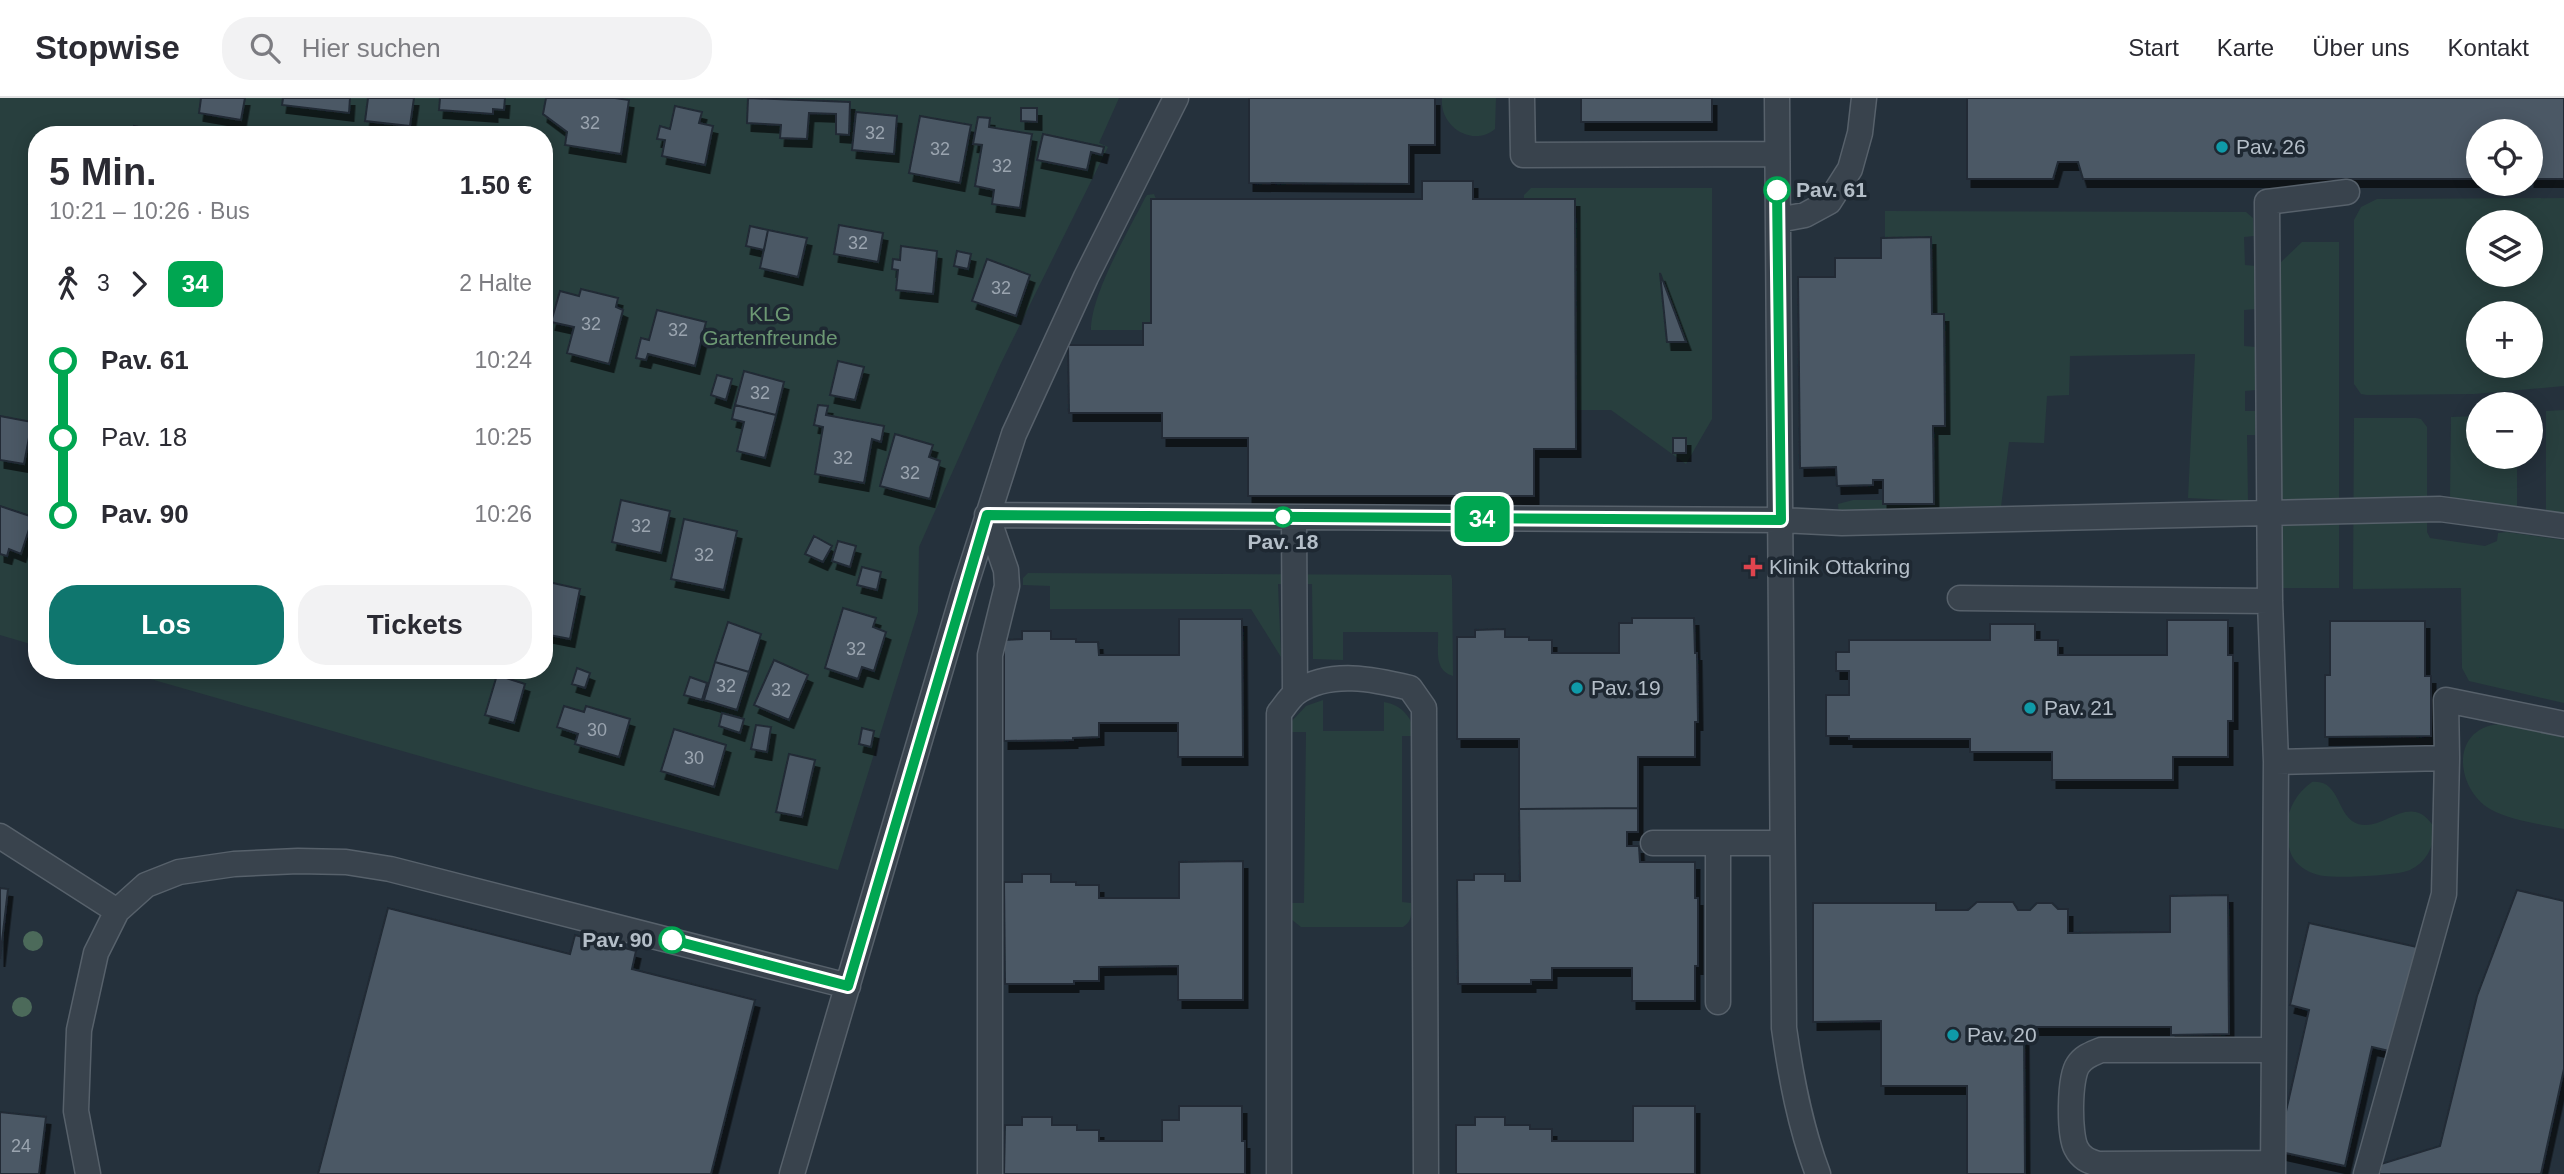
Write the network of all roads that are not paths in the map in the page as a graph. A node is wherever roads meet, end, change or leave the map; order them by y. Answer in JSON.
{"nodes":[{"id":1,"x":1176,"y":98,"type":"edge"},
{"id":2,"x":1522,"y":98,"type":"edge"},
{"id":3,"x":1777,"y":98,"type":"edge"},
{"id":4,"x":1864,"y":98,"type":"edge"},
{"id":5,"x":1777,"y":154,"type":"junction"},
{"id":6,"x":2347,"y":192,"type":"dead end"},
{"id":7,"x":1778,"y":220,"type":"junction"},
{"id":8,"x":2269,"y":514,"type":"junction"},
{"id":9,"x":987,"y":515,"type":"junction"},
{"id":10,"x":1294,"y":517,"type":"junction"},
{"id":11,"x":1781,"y":520,"type":"junction"},
{"id":12,"x":2564,"y":526,"type":"edge"},
{"id":13,"x":1960,"y":598,"type":"dead end"},
{"id":14,"x":2270,"y":601,"type":"junction"},
{"id":15,"x":1295,"y":693,"type":"junction"},
{"id":16,"x":2564,"y":724,"type":"edge"},
{"id":17,"x":2447,"y":758,"type":"junction"},
{"id":18,"x":2276,"y":762,"type":"junction"},
{"id":19,"x":0,"y":836,"type":"edge"},
{"id":20,"x":1653,"y":843,"type":"dead end"},
{"id":21,"x":1718,"y":843,"type":"junction"},
{"id":22,"x":1782,"y":843,"type":"junction"},
{"id":23,"x":117,"y":911,"type":"junction"},
{"id":24,"x":848,"y":986,"type":"junction"},
{"id":25,"x":1718,"y":1002,"type":"dead end"},
{"id":26,"x":2272,"y":1050,"type":"junction"},
{"id":27,"x":2272,"y":1168,"type":"edge"},
{"id":28,"x":88,"y":1174,"type":"edge"},
{"id":29,"x":792,"y":1174,"type":"edge"},
{"id":30,"x":990,"y":1174,"type":"edge"},
{"id":31,"x":1279,"y":1174,"type":"edge"},
{"id":32,"x":1426,"y":1174,"type":"edge"},
{"id":33,"x":1818,"y":1174,"type":"edge"},
{"id":34,"x":2366,"y":1174,"type":"edge"}],
"edges":[{"from":1,"to":9,"type":"lane"},
{"from":2,"to":5,"type":"lane"},
{"from":3,"to":5,"type":"lane"},
{"from":4,"to":7,"type":"lane"},
{"from":5,"to":7,"type":"lane"},
{"from":6,"to":8,"type":"lane"},
{"from":7,"to":11,"type":"lane"},
{"from":8,"to":11,"type":"lane"},
{"from":8,"to":12,"type":"lane"},
{"from":8,"to":14,"type":"lane"},
{"from":9,"to":10,"type":"lane"},
{"from":9,"to":24,"type":"lane"},
{"from":9,"to":30,"type":"lane"},
{"from":10,"to":11,"type":"lane"},
{"from":10,"to":15,"type":"lane"},
{"from":11,"to":22,"type":"lane"},
{"from":13,"to":14,"type":"lane"},
{"from":14,"to":18,"type":"lane"},
{"from":15,"to":31,"type":"lane"},
{"from":15,"to":32,"type":"lane"},
{"from":16,"to":17,"type":"lane"},
{"from":17,"to":18,"type":"lane"},
{"from":17,"to":34,"type":"lane"},
{"from":18,"to":26,"type":"lane"},
{"from":19,"to":23,"type":"lane"},
{"from":20,"to":21,"type":"lane"},
{"from":21,"to":22,"type":"lane"},
{"from":21,"to":25,"type":"lane"},
{"from":22,"to":33,"type":"lane"},
{"from":23,"to":24,"type":"lane"},
{"from":23,"to":28,"type":"lane"},
{"from":24,"to":29,"type":"lane"},
{"from":26,"to":27,"type":"lane"},
{"from":26,"to":27,"type":"lane"}]}
